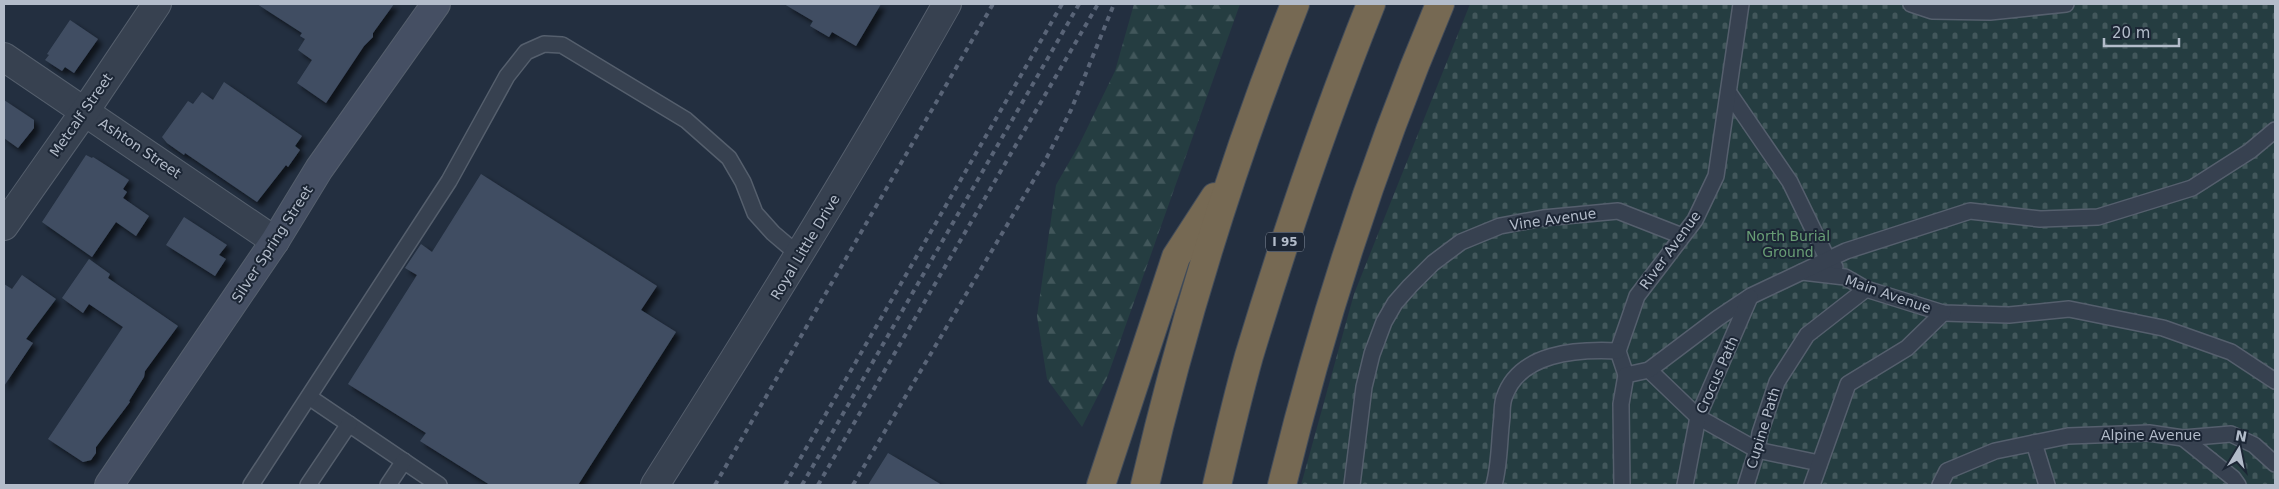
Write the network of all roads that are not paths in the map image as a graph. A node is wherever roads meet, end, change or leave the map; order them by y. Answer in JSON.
{"nodes":[{"id":1,"x":156,"y":4,"type":"edge"},
{"id":2,"x":436,"y":4,"type":"edge"},
{"id":3,"x":947,"y":4,"type":"edge"},
{"id":4,"x":1295,"y":4,"type":"edge"},
{"id":5,"x":1371,"y":4,"type":"edge"},
{"id":6,"x":1440,"y":4,"type":"edge"},
{"id":7,"x":1740,"y":4,"type":"edge"},
{"id":8,"x":1911,"y":4,"type":"edge"},
{"id":9,"x":2066,"y":4,"type":"edge"},
{"id":10,"x":1932,"y":8,"type":"edge"},
{"id":11,"x":4,"y":58,"type":"edge"},
{"id":12,"x":1729,"y":92,"type":"junction"},
{"id":13,"x":85,"y":111,"type":"junction"},
{"id":14,"x":2275,"y":130,"type":"edge"},
{"id":15,"x":1236,"y":165,"type":"junction"},
{"id":16,"x":4,"y":226,"type":"edge"},
{"id":17,"x":1682,"y":236,"type":"junction"},
{"id":18,"x":275,"y":241,"type":"junction"},
{"id":19,"x":800,"y":256,"type":"junction"},
{"id":20,"x":1828,"y":260,"type":"junction"},
{"id":21,"x":1801,"y":272,"type":"junction"},
{"id":22,"x":1845,"y":278,"type":"junction"},
{"id":23,"x":1866,"y":289,"type":"junction"},
{"id":24,"x":1750,"y":296,"type":"junction"},
{"id":25,"x":1943,"y":313,"type":"junction"},
{"id":26,"x":1618,"y":351,"type":"junction"},
{"id":27,"x":1649,"y":370,"type":"junction"},
{"id":28,"x":1626,"y":375,"type":"junction"},
{"id":29,"x":2275,"y":381,"type":"edge"},
{"id":30,"x":309,"y":397,"type":"junction"},
{"id":31,"x":1698,"y":417,"type":"junction"},
{"id":32,"x":348,"y":424,"type":"junction"},
{"id":33,"x":2183,"y":438,"type":"junction"},
{"id":34,"x":2034,"y":443,"type":"junction"},
{"id":35,"x":1757,"y":450,"type":"junction"},
{"id":36,"x":404,"y":461,"type":"junction"},
{"id":37,"x":1819,"y":463,"type":"junction"},
{"id":38,"x":2275,"y":464,"type":"edge"},
{"id":39,"x":109,"y":485,"type":"edge"},
{"id":40,"x":251,"y":485,"type":"edge"},
{"id":41,"x":308,"y":485,"type":"edge"},
{"id":42,"x":388,"y":485,"type":"edge"},
{"id":43,"x":439,"y":485,"type":"edge"},
{"id":44,"x":655,"y":485,"type":"edge"},
{"id":45,"x":1101,"y":485,"type":"edge"},
{"id":46,"x":1145,"y":485,"type":"edge"},
{"id":47,"x":1217,"y":485,"type":"edge"},
{"id":48,"x":1282,"y":485,"type":"edge"},
{"id":49,"x":1352,"y":485,"type":"edge"},
{"id":50,"x":1494,"y":485,"type":"edge"},
{"id":51,"x":1622,"y":485,"type":"edge"},
{"id":52,"x":1685,"y":485,"type":"edge"},
{"id":53,"x":1746,"y":485,"type":"edge"},
{"id":54,"x":1812,"y":485,"type":"edge"},
{"id":55,"x":1940,"y":485,"type":"edge"},
{"id":56,"x":2047,"y":485,"type":"edge"},
{"id":57,"x":2238,"y":485,"type":"edge"}],
"edges":[{"from":1,"to":13,"type":"street","name":"Metcalf Street"},
{"from":2,"to":18,"type":"main road","name":"Silver Spring Street"},
{"from":3,"to":19,"type":"street","name":"Royal Little Drive"},
{"from":4,"to":15,"type":"highway"},
{"from":5,"to":47,"type":"highway","number":"I 95"},
{"from":6,"to":48,"type":"highway"},
{"from":7,"to":12,"type":"lane","name":"River Avenue"},
{"from":8,"to":10,"type":"lane"},
{"from":9,"to":10,"type":"lane"},
{"from":11,"to":13,"type":"street","name":"Ashton Street"},
{"from":12,"to":17,"type":"lane","name":"River Avenue"},
{"from":12,"to":20,"type":"lane"},
{"from":13,"to":16,"type":"street","name":"Metcalf Street"},
{"from":13,"to":18,"type":"street","name":"Ashton Street"},
{"from":14,"to":20,"type":"lane"},
{"from":15,"to":45,"type":"highway"},
{"from":15,"to":46,"type":"highway"},
{"from":17,"to":26,"type":"lane","name":"River Avenue"},
{"from":17,"to":49,"type":"lane","name":"Vine Avenue"},
{"from":18,"to":39,"type":"main road","name":"Silver Spring Street"},
{"from":19,"to":30,"type":"lane"},
{"from":19,"to":44,"type":"street","name":"Royal Little Drive"},
{"from":20,"to":21,"type":"lane"},
{"from":20,"to":22,"type":"lane"},
{"from":21,"to":22,"type":"lane","name":"Main Avenue"},
{"from":21,"to":24,"type":"lane"},
{"from":22,"to":23,"type":"lane","name":"Main Avenue"},
{"from":23,"to":25,"type":"lane","name":"Main Avenue"},
{"from":23,"to":35,"type":"lane","name":"Cupine Path"},
{"from":24,"to":27,"type":"lane"},
{"from":24,"to":31,"type":"lane","name":"Crocus Path"},
{"from":25,"to":29,"type":"lane","name":"Main Avenue"},
{"from":25,"to":37,"type":"lane"},
{"from":26,"to":28,"type":"lane"},
{"from":26,"to":50,"type":"lane"},
{"from":27,"to":28,"type":"lane"},
{"from":27,"to":31,"type":"lane"},
{"from":28,"to":51,"type":"lane"},
{"from":30,"to":32,"type":"lane"},
{"from":30,"to":40,"type":"lane"},
{"from":31,"to":35,"type":"lane"},
{"from":31,"to":52,"type":"lane","name":"Crocus Path"},
{"from":32,"to":36,"type":"lane"},
{"from":32,"to":41,"type":"lane"},
{"from":33,"to":34,"type":"lane","name":"Alpine Avenue"},
{"from":33,"to":38,"type":"lane","name":"Alpine Avenue"},
{"from":33,"to":57,"type":"lane"},
{"from":34,"to":55,"type":"lane","name":"Alpine Avenue"},
{"from":34,"to":56,"type":"lane"},
{"from":35,"to":37,"type":"lane"},
{"from":35,"to":53,"type":"lane","name":"Cupine Path"},
{"from":36,"to":42,"type":"lane"},
{"from":36,"to":43,"type":"lane"},
{"from":37,"to":54,"type":"lane"}]}
